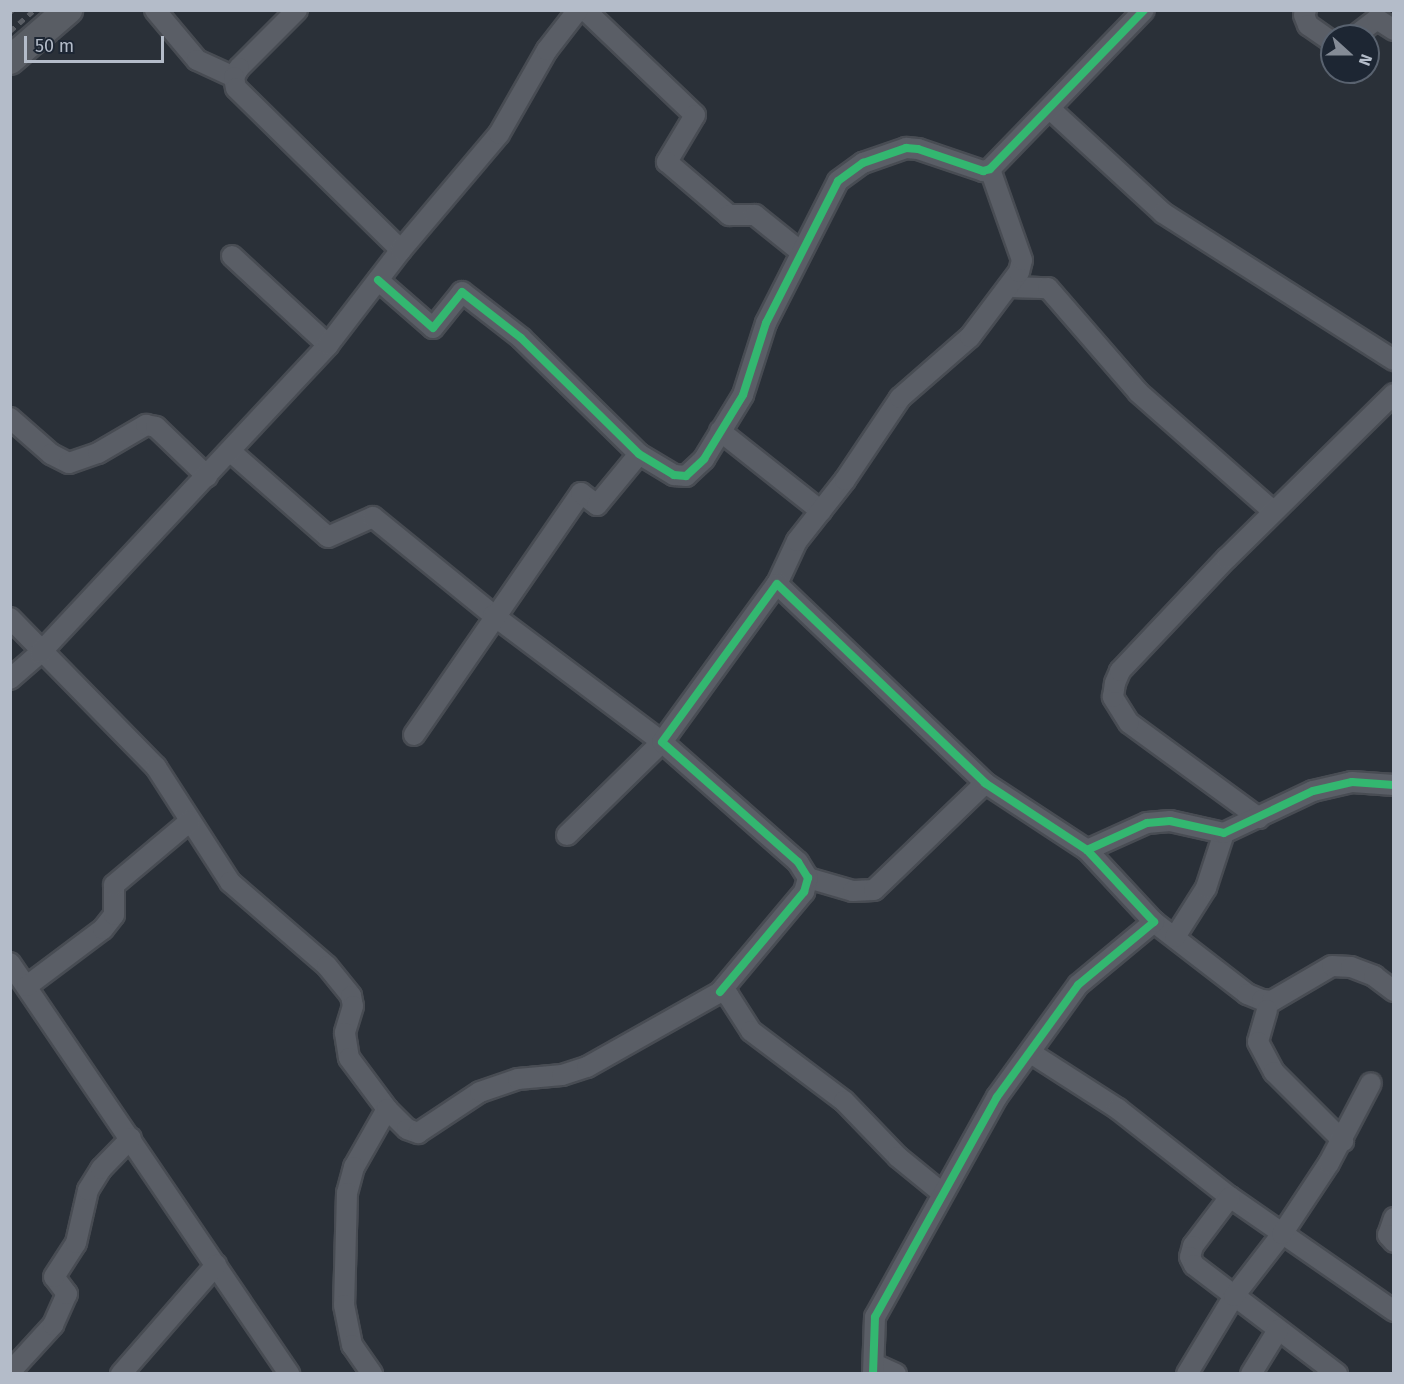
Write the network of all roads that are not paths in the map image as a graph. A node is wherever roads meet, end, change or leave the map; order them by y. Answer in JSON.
{"nodes":[{"id":1,"x":69,"y":10,"type":"edge"},
{"id":2,"x":155,"y":10,"type":"edge"},
{"id":3,"x":297,"y":10,"type":"edge"},
{"id":4,"x":578,"y":10,"type":"edge"},
{"id":5,"x":585,"y":10,"type":"edge"},
{"id":6,"x":1144,"y":10,"type":"edge"},
{"id":7,"x":1306,"y":10,"type":"edge"},
{"id":8,"x":1372,"y":24,"type":"edge"},
{"id":9,"x":1394,"y":30,"type":"edge"},
{"id":10,"x":1320,"y":34,"type":"edge"},
{"id":11,"x":10,"y":60,"type":"edge"},
{"id":12,"x":234,"y":76,"type":"junction"},
{"id":13,"x":1050,"y":109,"type":"junction"},
{"id":14,"x":996,"y":162,"type":"junction"},
{"id":15,"x":401,"y":250,"type":"junction"},
{"id":16,"x":801,"y":252,"type":"junction"},
{"id":17,"x":232,"y":256,"type":"dead end"},
{"id":18,"x":378,"y":280,"type":"junction"},
{"id":19,"x":1010,"y":287,"type":"junction"},
{"id":20,"x":328,"y":345,"type":"junction"},
{"id":21,"x":1394,"y":360,"type":"edge"},
{"id":22,"x":1394,"y":394,"type":"edge"},
{"id":23,"x":10,"y":417,"type":"edge"},
{"id":24,"x":720,"y":431,"type":"junction"},
{"id":25,"x":230,"y":451,"type":"junction"},
{"id":26,"x":639,"y":454,"type":"junction"},
{"id":27,"x":207,"y":476,"type":"junction"},
{"id":28,"x":821,"y":511,"type":"junction"},
{"id":29,"x":1273,"y":511,"type":"junction"},
{"id":30,"x":777,"y":585,"type":"junction"},
{"id":31,"x":493,"y":615,"type":"junction"},
{"id":32,"x":10,"y":618,"type":"edge"},
{"id":33,"x":40,"y":653,"type":"junction"},
{"id":34,"x":10,"y":679,"type":"edge"},
{"id":35,"x":414,"y":735,"type":"dead end"},
{"id":36,"x":662,"y":742,"type":"junction"},
{"id":37,"x":985,"y":783,"type":"junction"},
{"id":38,"x":1394,"y":785,"type":"edge"},
{"id":39,"x":1259,"y":818,"type":"junction"},
{"id":40,"x":190,"y":821,"type":"junction"},
{"id":41,"x":1224,"y":833,"type":"junction"},
{"id":42,"x":567,"y":835,"type":"dead end"},
{"id":43,"x":1087,"y":850,"type":"junction"},
{"id":44,"x":808,"y":878,"type":"junction"},
{"id":45,"x":1154,"y":922,"type":"junction"},
{"id":46,"x":1175,"y":937,"type":"junction"},
{"id":47,"x":10,"y":963,"type":"edge"},
{"id":48,"x":27,"y":986,"type":"junction"},
{"id":49,"x":1394,"y":991,"type":"edge"},
{"id":50,"x":720,"y":992,"type":"junction"},
{"id":51,"x":1267,"y":1010,"type":"dead end"},
{"id":52,"x":1031,"y":1053,"type":"junction"},
{"id":53,"x":1371,"y":1083,"type":"dead end"},
{"id":54,"x":387,"y":1109,"type":"junction"},
{"id":55,"x":131,"y":1138,"type":"junction"},
{"id":56,"x":1343,"y":1141,"type":"junction"},
{"id":57,"x":942,"y":1193,"type":"junction"},
{"id":58,"x":1230,"y":1197,"type":"junction"},
{"id":59,"x":1394,"y":1218,"type":"edge"},
{"id":60,"x":1282,"y":1234,"type":"junction"},
{"id":61,"x":1394,"y":1242,"type":"edge"},
{"id":62,"x":216,"y":1265,"type":"junction"},
{"id":63,"x":1234,"y":1296,"type":"junction"},
{"id":64,"x":1394,"y":1311,"type":"edge"},
{"id":65,"x":1278,"y":1330,"type":"junction"},
{"id":66,"x":873,"y":1369,"type":"edge"},
{"id":67,"x":10,"y":1372,"type":"edge"},
{"id":68,"x":121,"y":1374,"type":"edge"},
{"id":69,"x":289,"y":1374,"type":"edge"},
{"id":70,"x":372,"y":1374,"type":"edge"},
{"id":71,"x":896,"y":1374,"type":"edge"},
{"id":72,"x":1187,"y":1374,"type":"edge"},
{"id":73,"x":1251,"y":1374,"type":"edge"},
{"id":74,"x":1337,"y":1374,"type":"edge"}],
"edges":[{"from":1,"to":11,"type":"main road"},
{"from":2,"to":12,"type":"street"},
{"from":3,"to":12,"type":"street"},
{"from":4,"to":15,"type":"street"},
{"from":5,"to":16,"type":"street"},
{"from":6,"to":13,"type":"street"},
{"from":7,"to":10,"type":"street"},
{"from":8,"to":9,"type":"street"},
{"from":12,"to":15,"type":"street"},
{"from":13,"to":14,"type":"street"},
{"from":13,"to":21,"type":"street"},
{"from":14,"to":16,"type":"street"},
{"from":14,"to":19,"type":"street"},
{"from":15,"to":18,"type":"street"},
{"from":16,"to":24,"type":"street"},
{"from":17,"to":20,"type":"street"},
{"from":18,"to":20,"type":"street"},
{"from":18,"to":26,"type":"street"},
{"from":19,"to":28,"type":"street"},
{"from":19,"to":29,"type":"street"},
{"from":20,"to":25,"type":"street"},
{"from":22,"to":29,"type":"street"},
{"from":23,"to":27,"type":"street"},
{"from":24,"to":26,"type":"street"},
{"from":24,"to":28,"type":"street"},
{"from":25,"to":27,"type":"street"},
{"from":25,"to":31,"type":"street"},
{"from":26,"to":31,"type":"street"},
{"from":27,"to":33,"type":"street"},
{"from":28,"to":30,"type":"street"},
{"from":29,"to":39,"type":"street"},
{"from":30,"to":36,"type":"street"},
{"from":30,"to":37,"type":"street"},
{"from":31,"to":35,"type":"street"},
{"from":31,"to":36,"type":"street"},
{"from":32,"to":33,"type":"street"},
{"from":33,"to":34,"type":"street"},
{"from":33,"to":40,"type":"street"},
{"from":36,"to":42,"type":"street"},
{"from":36,"to":44,"type":"street"},
{"from":37,"to":43,"type":"street"},
{"from":37,"to":44,"type":"street"},
{"from":38,"to":39,"type":"street"},
{"from":39,"to":41,"type":"street"},
{"from":40,"to":48,"type":"street"},
{"from":40,"to":54,"type":"street"},
{"from":41,"to":43,"type":"street"},
{"from":41,"to":46,"type":"street"},
{"from":43,"to":45,"type":"street"},
{"from":44,"to":50,"type":"street"},
{"from":45,"to":46,"type":"street"},
{"from":45,"to":52,"type":"street"},
{"from":46,"to":49,"type":"street"},
{"from":47,"to":48,"type":"street"},
{"from":48,"to":55,"type":"street"},
{"from":50,"to":54,"type":"street"},
{"from":50,"to":57,"type":"street"},
{"from":51,"to":56,"type":"street"},
{"from":52,"to":57,"type":"street"},
{"from":52,"to":58,"type":"street"},
{"from":53,"to":56,"type":"street"},
{"from":54,"to":70,"type":"street"},
{"from":55,"to":62,"type":"street"},
{"from":55,"to":67,"type":"street"},
{"from":56,"to":60,"type":"street"},
{"from":57,"to":66,"type":"street"},
{"from":58,"to":60,"type":"street"},
{"from":58,"to":63,"type":"street"},
{"from":59,"to":61,"type":"street"},
{"from":60,"to":63,"type":"street"},
{"from":60,"to":64,"type":"street"},
{"from":62,"to":68,"type":"street"},
{"from":62,"to":69,"type":"street"},
{"from":63,"to":65,"type":"street"},
{"from":63,"to":72,"type":"street"},
{"from":65,"to":73,"type":"street"},
{"from":65,"to":74,"type":"street"},
{"from":66,"to":71,"type":"street"}]}
